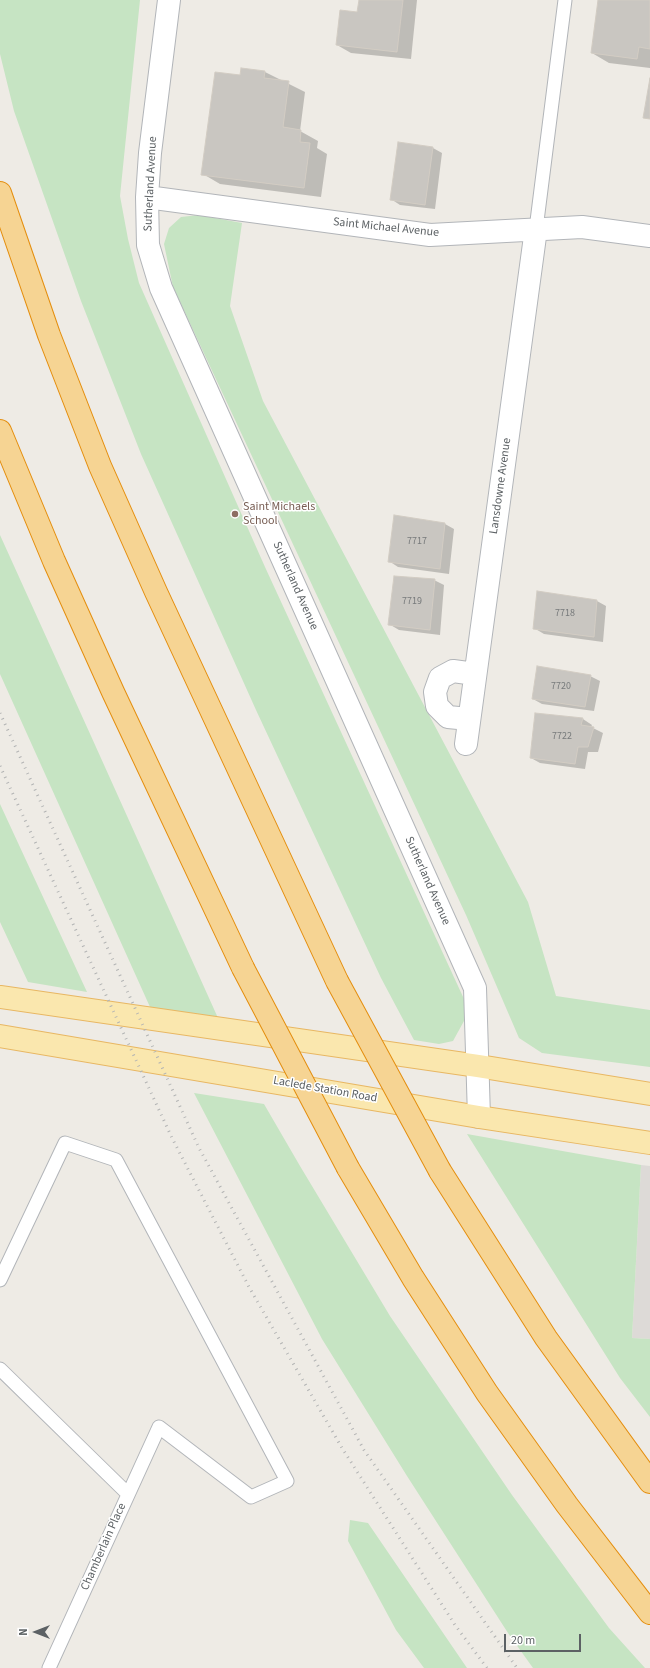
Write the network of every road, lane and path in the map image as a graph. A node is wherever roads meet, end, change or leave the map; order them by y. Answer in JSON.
{"nodes":[{"id":1,"x":168,"y":0,"type":"edge"},
{"id":2,"x":565,"y":0,"type":"edge"},
{"id":3,"x":0,"y":193,"type":"edge"},
{"id":4,"x":148,"y":197,"type":"junction"},
{"id":5,"x":536,"y":229,"type":"junction"},
{"id":6,"x":650,"y":236,"type":"edge"},
{"id":7,"x":0,"y":431,"type":"edge"},
{"id":8,"x":475,"y":674,"type":"junction"},
{"id":9,"x":469,"y":719,"type":"junction"},
{"id":10,"x":466,"y":744,"type":"dead end"},
{"id":11,"x":0,"y":997,"type":"edge"},
{"id":12,"x":0,"y":1036,"type":"edge"},
{"id":13,"x":478,"y":1066,"type":"junction"},
{"id":14,"x":650,"y":1094,"type":"edge"},
{"id":15,"x":479,"y":1116,"type":"junction"},
{"id":16,"x":650,"y":1143,"type":"edge"},
{"id":17,"x":0,"y":1280,"type":"edge"},
{"id":18,"x":0,"y":1369,"type":"edge"},
{"id":19,"x":650,"y":1482,"type":"edge"},
{"id":20,"x":128,"y":1494,"type":"junction"},
{"id":21,"x":650,"y":1613,"type":"edge"},
{"id":22,"x":49,"y":1668,"type":"edge"}],
"edges":[{"from":1,"to":4,"type":"street","name":"Sutherland Avenue"},
{"from":2,"to":5,"type":"lane"},
{"from":3,"to":19,"type":"highway","bridge":true},
{"from":4,"to":5,"type":"street","name":"Saint Michael Avenue"},
{"from":4,"to":13,"type":"street","name":"Sutherland Avenue"},
{"from":5,"to":6,"type":"street","name":"Saint Michael Avenue"},
{"from":5,"to":8,"type":"street","name":"Lansdowne Avenue"},
{"from":7,"to":21,"type":"highway","bridge":true},
{"from":8,"to":9,"type":"street","name":"Lansdowne Avenue"},
{"from":8,"to":9,"type":"street"},
{"from":9,"to":10,"type":"street","name":"Lansdowne Avenue"},
{"from":11,"to":13,"type":"main road"},
{"from":12,"to":15,"type":"main road","name":"Laclede Station Road"},
{"from":13,"to":14,"type":"main road"},
{"from":13,"to":15,"type":"street","name":"Sutherland Avenue"},
{"from":15,"to":16,"type":"main road","name":"Laclede Station Road"},
{"from":17,"to":20,"type":"lane","name":"Chamberlain Place"},
{"from":18,"to":20,"type":"lane"},
{"from":20,"to":22,"type":"lane","name":"Chamberlain Place"}]}
